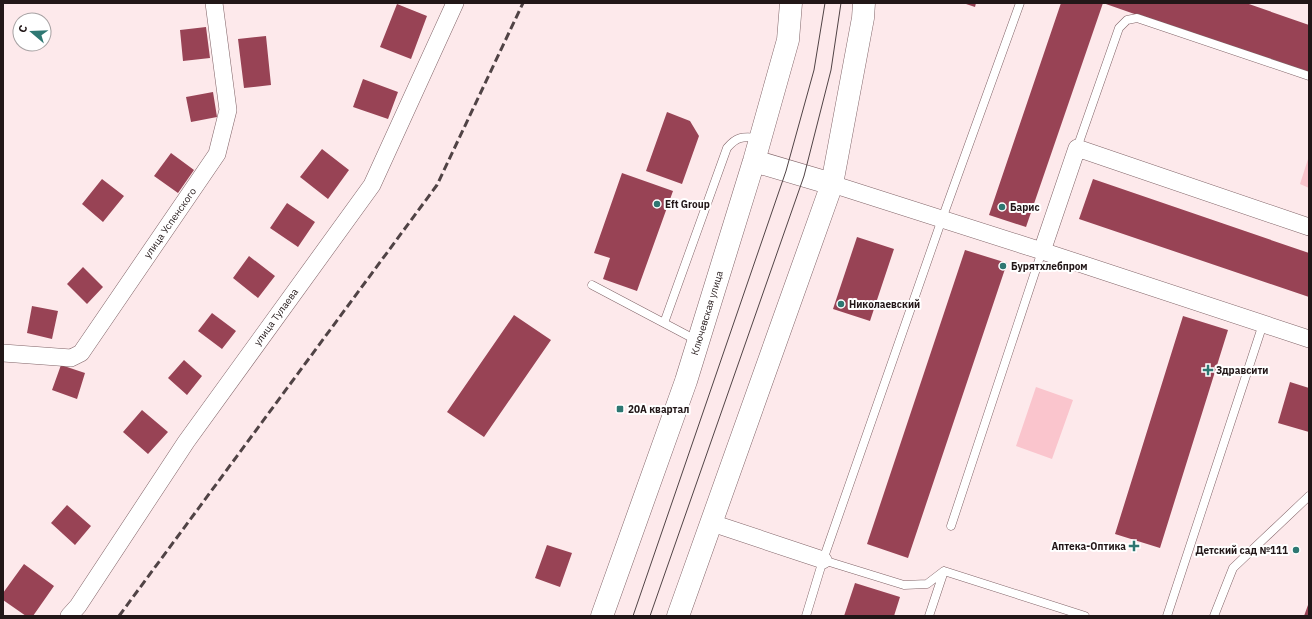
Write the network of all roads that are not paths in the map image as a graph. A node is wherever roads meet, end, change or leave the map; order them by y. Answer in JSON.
{"nodes":[{"id":1,"x":214,"y":3,"type":"edge"},
{"id":2,"x":455,"y":3,"type":"edge"},
{"id":3,"x":791,"y":3,"type":"edge"},
{"id":4,"x":864,"y":3,"type":"edge"},
{"id":5,"x":1020,"y":3,"type":"edge"},
{"id":6,"x":1309,"y":76,"type":"edge"},
{"id":7,"x":760,"y":138,"type":"junction"},
{"id":8,"x":1077,"y":148,"type":"junction"},
{"id":9,"x":754,"y":161,"type":"junction"},
{"id":10,"x":832,"y":184,"type":"junction"},
{"id":11,"x":942,"y":219,"type":"junction"},
{"id":12,"x":1309,"y":227,"type":"edge"},
{"id":13,"x":1042,"y":251,"type":"junction"},
{"id":14,"x":592,"y":286,"type":"dead end"},
{"id":15,"x":664,"y":323,"type":"junction"},
{"id":16,"x":1263,"y":324,"type":"junction"},
{"id":17,"x":1309,"y":339,"type":"edge"},
{"id":18,"x":699,"y":341,"type":"junction"},
{"id":19,"x":3,"y":353,"type":"edge"},
{"id":20,"x":1309,"y":496,"type":"edge"},
{"id":21,"x":712,"y":523,"type":"junction"},
{"id":22,"x":952,"y":526,"type":"dead end"},
{"id":23,"x":823,"y":560,"type":"junction"},
{"id":24,"x":944,"y":571,"type":"junction"},
{"id":25,"x":601,"y":613,"type":"edge"},
{"id":26,"x":69,"y":616,"type":"edge"},
{"id":27,"x":678,"y":616,"type":"edge"},
{"id":28,"x":806,"y":616,"type":"edge"},
{"id":29,"x":929,"y":616,"type":"edge"},
{"id":30,"x":1085,"y":616,"type":"edge"},
{"id":31,"x":1167,"y":616,"type":"edge"},
{"id":32,"x":1214,"y":616,"type":"edge"}],
"edges":[{"from":1,"to":19,"type":"street","name":"улица Успенского"},
{"from":2,"to":26,"type":"street","name":"улица Тулаева"},
{"from":3,"to":7,"type":"main road","name":"Ключевская улица"},
{"from":4,"to":10,"type":"main road"},
{"from":5,"to":11,"type":"lane"},
{"from":6,"to":8,"type":"lane"},
{"from":7,"to":9,"type":"main road","name":"Ключевская улица"},
{"from":7,"to":15,"type":"lane"},
{"from":8,"to":12,"type":"street"},
{"from":8,"to":13,"type":"street"},
{"from":9,"to":10,"type":"main road"},
{"from":9,"to":18,"type":"main road","name":"Ключевская улица"},
{"from":10,"to":11,"type":"street"},
{"from":10,"to":21,"type":"main road"},
{"from":11,"to":13,"type":"street"},
{"from":11,"to":23,"type":"lane"},
{"from":13,"to":16,"type":"street"},
{"from":13,"to":22,"type":"lane"},
{"from":14,"to":15,"type":"lane"},
{"from":15,"to":18,"type":"lane"},
{"from":16,"to":17,"type":"street"},
{"from":16,"to":31,"type":"lane"},
{"from":18,"to":25,"type":"main road","name":"Ключевская улица"},
{"from":20,"to":32,"type":"lane"},
{"from":21,"to":23,"type":"street"},
{"from":21,"to":27,"type":"main road"},
{"from":23,"to":24,"type":"lane"},
{"from":23,"to":28,"type":"lane"},
{"from":24,"to":29,"type":"lane"},
{"from":24,"to":30,"type":"lane"}]}
